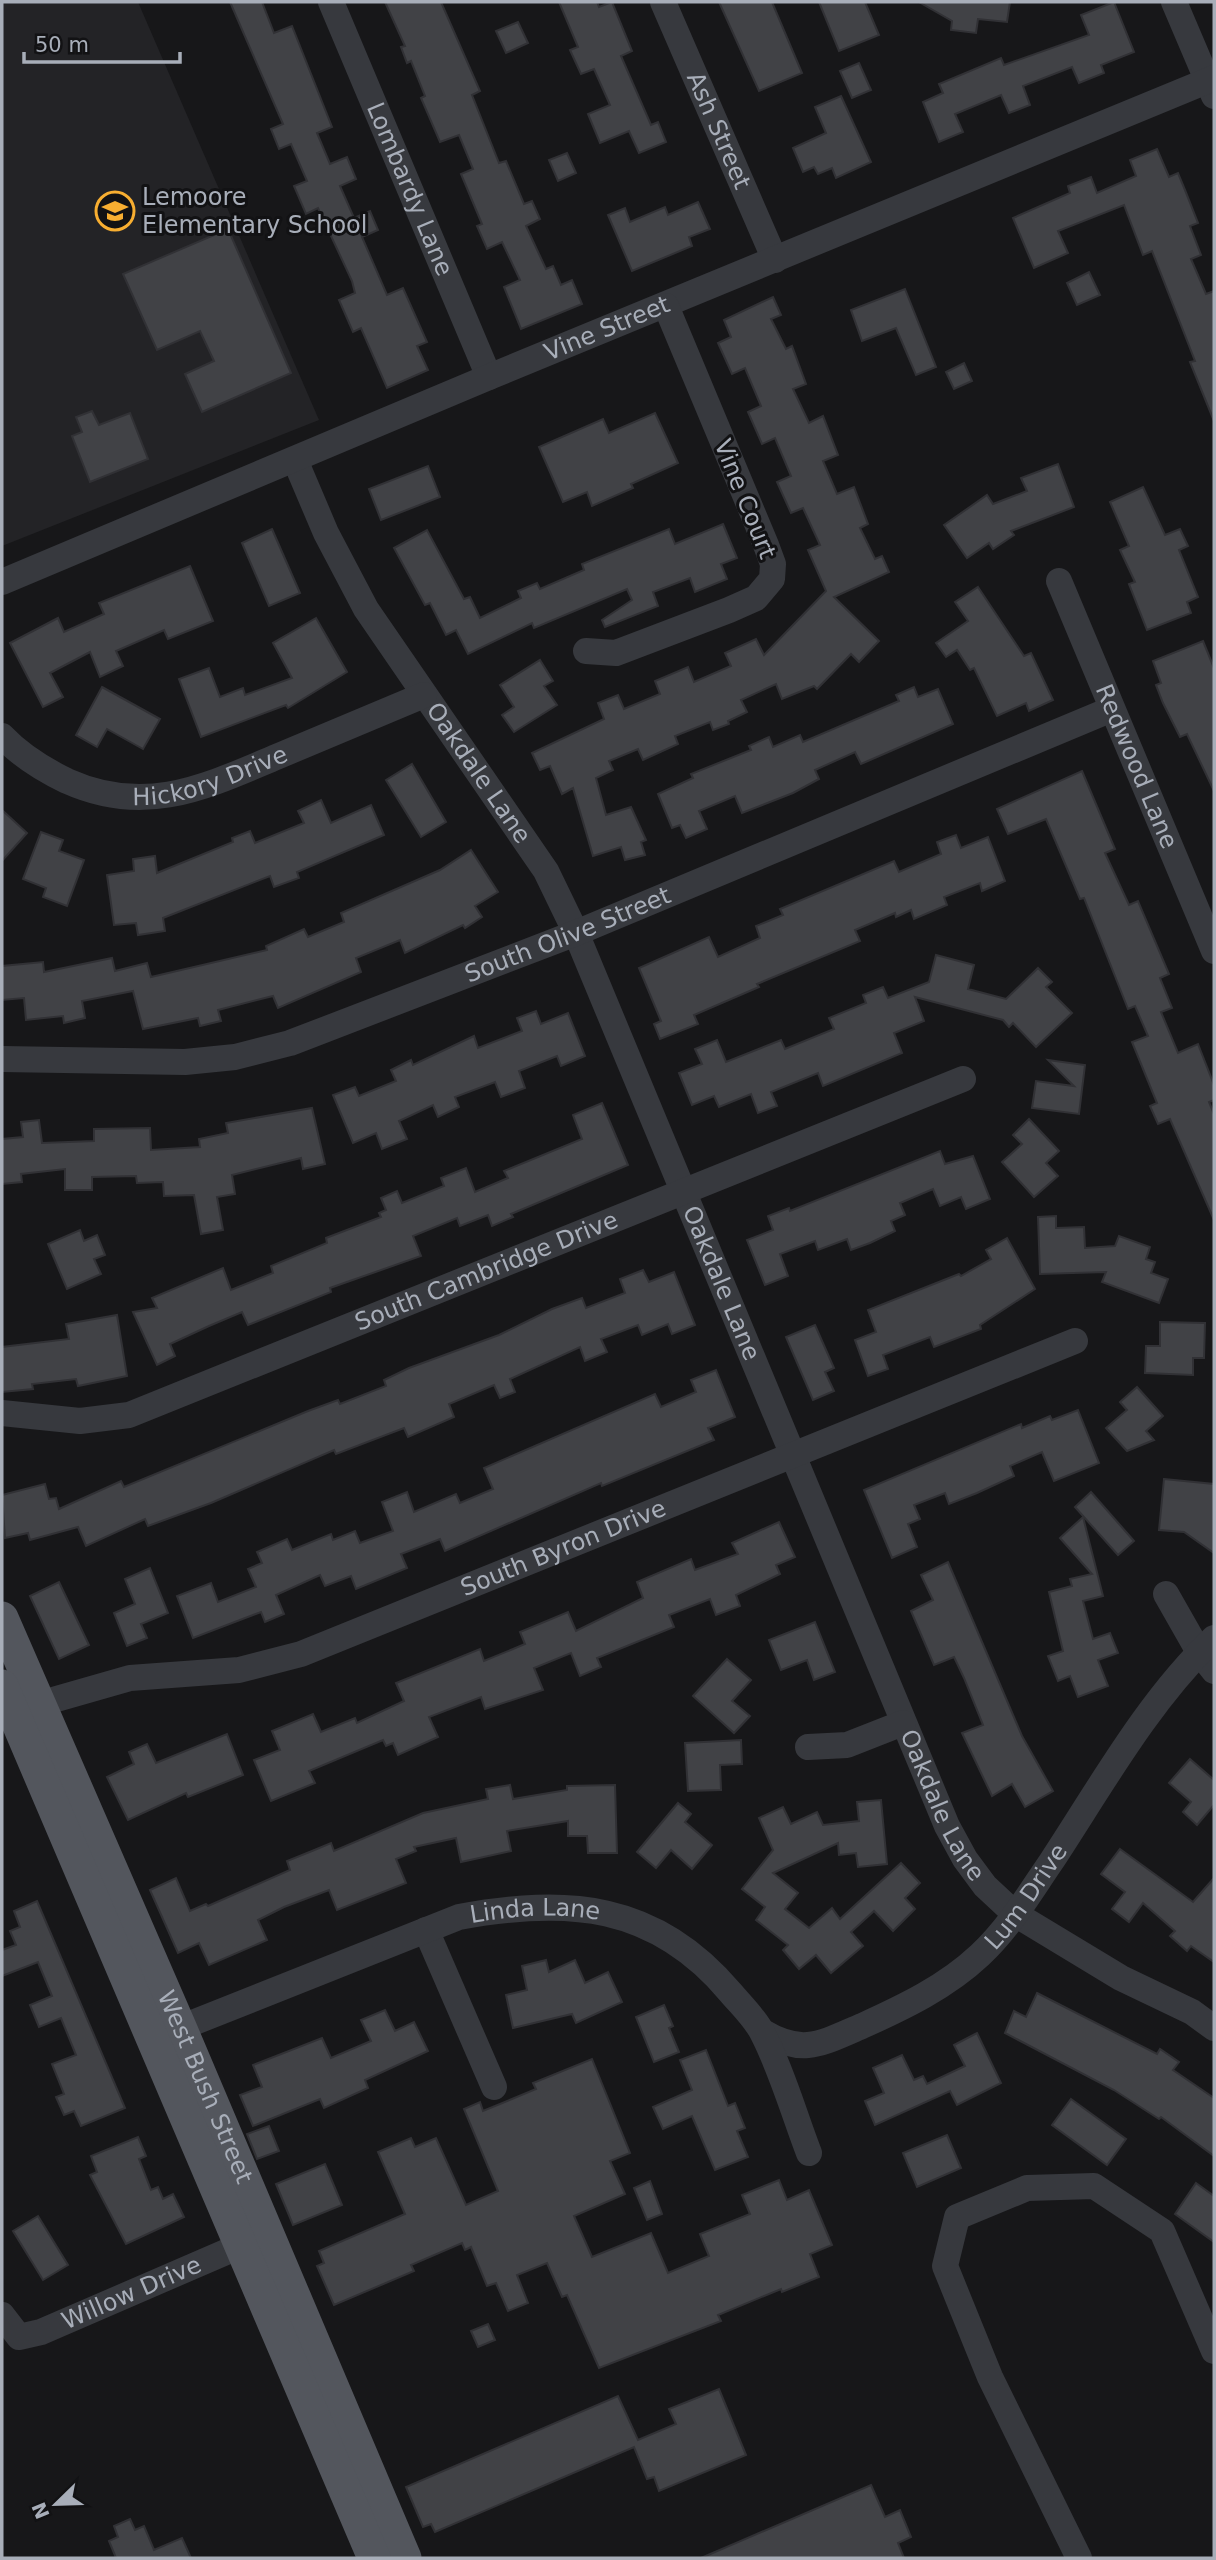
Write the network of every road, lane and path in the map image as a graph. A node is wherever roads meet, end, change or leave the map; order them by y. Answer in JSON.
{"nodes":[{"id":1,"x":331,"y":2,"type":"edge"},
{"id":2,"x":663,"y":2,"type":"edge"},
{"id":3,"x":1174,"y":2,"type":"edge"},
{"id":4,"x":1212,"y":86,"type":"edge"},
{"id":5,"x":775,"y":260,"type":"junction"},
{"id":6,"x":666,"y":306,"type":"junction"},
{"id":7,"x":489,"y":377,"type":"junction"},
{"id":8,"x":295,"y":460,"type":"junction"},
{"id":9,"x":1059,"y":581,"type":"dead end"},
{"id":10,"x":2,"y":582,"type":"edge"},
{"id":11,"x":586,"y":651,"type":"dead end"},
{"id":12,"x":424,"y":695,"type":"junction"},
{"id":13,"x":1112,"y":709,"type":"junction"},
{"id":14,"x":2,"y":736,"type":"edge"},
{"id":15,"x":576,"y":933,"type":"junction"},
{"id":16,"x":1214,"y":951,"type":"edge"},
{"id":17,"x":2,"y":1059,"type":"edge"},
{"id":18,"x":963,"y":1079,"type":"dead end"},
{"id":19,"x":682,"y":1191,"type":"junction"},
{"id":20,"x":1075,"y":1341,"type":"dead end"},
{"id":21,"x":2,"y":1413,"type":"edge"},
{"id":22,"x":792,"y":1457,"type":"junction"},
{"id":23,"x":1166,"y":1594,"type":"dead end"},
{"id":24,"x":2,"y":1618,"type":"edge"},
{"id":25,"x":1209,"y":1654,"type":"edge"},
{"id":26,"x":2,"y":1686,"type":"edge"},
{"id":27,"x":19,"y":1715,"type":"edge"},
{"id":28,"x":903,"y":1723,"type":"junction"},
{"id":29,"x":808,"y":1747,"type":"dead end"},
{"id":30,"x":1015,"y":1914,"type":"junction"},
{"id":31,"x":426,"y":1930,"type":"junction"},
{"id":32,"x":1214,"y":2028,"type":"edge"},
{"id":33,"x":763,"y":2032,"type":"junction"},
{"id":34,"x":167,"y":2033,"type":"junction"},
{"id":35,"x":494,"y":2087,"type":"dead end"},
{"id":36,"x":809,"y":2153,"type":"dead end"},
{"id":37,"x":255,"y":2239,"type":"junction"},
{"id":38,"x":2,"y":2315,"type":"edge"},
{"id":39,"x":1214,"y":2351,"type":"edge"},
{"id":40,"x":374,"y":2558,"type":"edge"},
{"id":41,"x":405,"y":2558,"type":"edge"},
{"id":42,"x":1079,"y":2558,"type":"edge"}],
"edges":[{"from":1,"to":7,"type":"street","name":"Lombardy Lane"},
{"from":2,"to":5,"type":"street","name":"Ash Street"},
{"from":3,"to":4,"type":"street"},
{"from":4,"to":5,"type":"street","name":"Vine Street"},
{"from":5,"to":6,"type":"street","name":"Vine Street"},
{"from":6,"to":7,"type":"street","name":"Vine Street"},
{"from":6,"to":11,"type":"street","name":"Vine Court"},
{"from":7,"to":8,"type":"street","name":"Vine Street"},
{"from":8,"to":10,"type":"street","name":"Vine Street"},
{"from":8,"to":12,"type":"street","name":"Oakdale Lane"},
{"from":9,"to":13,"type":"street","name":"Redwood Lane"},
{"from":12,"to":14,"type":"street","name":"Hickory Drive"},
{"from":12,"to":15,"type":"street","name":"Oakdale Lane"},
{"from":13,"to":15,"type":"street","name":"South Olive Street"},
{"from":13,"to":16,"type":"street","name":"Redwood Lane"},
{"from":15,"to":17,"type":"street","name":"South Olive Street"},
{"from":15,"to":19,"type":"street","name":"Oakdale Lane"},
{"from":18,"to":19,"type":"street","name":"South Cambridge Drive"},
{"from":19,"to":21,"type":"street","name":"South Cambridge Drive"},
{"from":19,"to":22,"type":"street","name":"Oakdale Lane"},
{"from":20,"to":22,"type":"street","name":"South Byron Drive"},
{"from":22,"to":27,"type":"street","name":"South Byron Drive"},
{"from":22,"to":28,"type":"street","name":"Oakdale Lane"},
{"from":23,"to":25,"type":"street"},
{"from":24,"to":27,"type":"main road","name":"West Bush Street"},
{"from":25,"to":30,"type":"street","name":"Lum Drive"},
{"from":26,"to":27,"type":"main road","name":"West Bush Street"},
{"from":27,"to":34,"type":"main road","name":"West Bush Street"},
{"from":28,"to":29,"type":"street"},
{"from":28,"to":30,"type":"street","name":"Oakdale Lane"},
{"from":30,"to":32,"type":"street","name":"Oakdale Lane"},
{"from":30,"to":33,"type":"street","name":"Lum Drive"},
{"from":31,"to":33,"type":"street","name":"Linda Lane"},
{"from":31,"to":34,"type":"street","name":"Linda Lane"},
{"from":31,"to":35,"type":"street"},
{"from":33,"to":36,"type":"street","name":"Linda Lane"},
{"from":34,"to":37,"type":"main road","name":"West Bush Street"},
{"from":37,"to":38,"type":"street","name":"Willow Drive"},
{"from":37,"to":40,"type":"main road","name":"West Bush Street"},
{"from":37,"to":41,"type":"main road","name":"West Bush Street"},
{"from":39,"to":42,"type":"street"}]}
